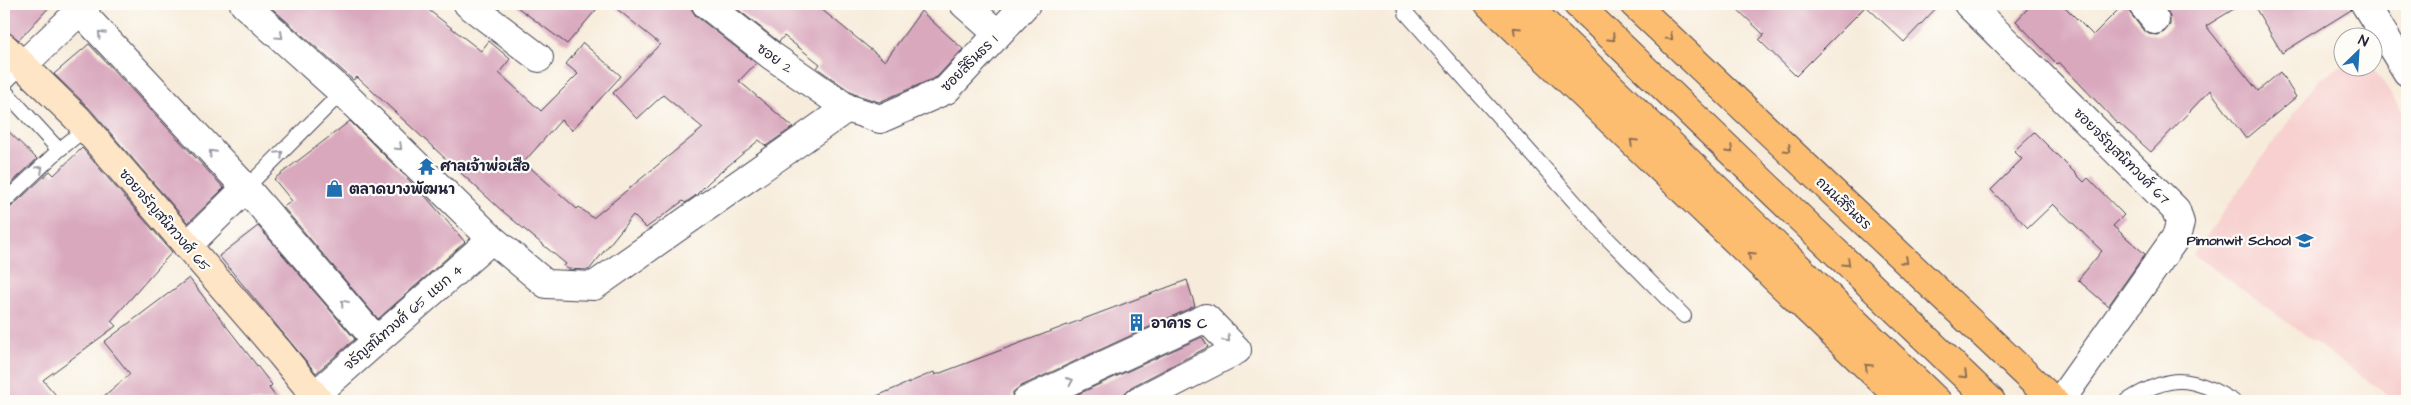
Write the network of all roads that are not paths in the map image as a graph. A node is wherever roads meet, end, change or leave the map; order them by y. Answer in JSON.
{"nodes":[{"id":1,"x":244,"y":4,"type":"edge"},
{"id":2,"x":468,"y":4,"type":"edge"},
{"id":3,"x":706,"y":4,"type":"edge"},
{"id":4,"x":964,"y":4,"type":"edge"},
{"id":5,"x":1026,"y":4,"type":"edge"},
{"id":6,"x":1405,"y":4,"type":"edge"},
{"id":7,"x":1489,"y":4,"type":"edge"},
{"id":8,"x":1525,"y":4,"type":"edge"},
{"id":9,"x":1577,"y":4,"type":"edge"},
{"id":10,"x":1634,"y":4,"type":"edge"},
{"id":11,"x":1968,"y":4,"type":"edge"},
{"id":12,"x":2366,"y":4,"type":"edge"},
{"id":13,"x":84,"y":8,"type":"edge"},
{"id":14,"x":998,"y":34,"type":"junction"},
{"id":15,"x":13,"y":56,"type":"edge"},
{"id":16,"x":539,"y":58,"type":"dead end"},
{"id":17,"x":2407,"y":72,"type":"edge"},
{"id":18,"x":4,"y":84,"type":"edge"},
{"id":19,"x":4,"y":90,"type":"edge"},
{"id":20,"x":342,"y":92,"type":"junction"},
{"id":21,"x":847,"y":108,"type":"junction"},
{"id":22,"x":86,"y":129,"type":"junction"},
{"id":23,"x":59,"y":150,"type":"junction"},
{"id":24,"x":246,"y":188,"type":"junction"},
{"id":25,"x":4,"y":202,"type":"edge"},
{"id":26,"x":492,"y":239,"type":"junction"},
{"id":27,"x":187,"y":246,"type":"junction"},
{"id":28,"x":1684,"y":316,"type":"dead end"},
{"id":29,"x":376,"y":340,"type":"junction"},
{"id":30,"x":1998,"y":348,"type":"junction"},
{"id":31,"x":316,"y":398,"type":"edge"},
{"id":32,"x":1026,"y":401,"type":"edge"},
{"id":33,"x":1138,"y":401,"type":"edge"},
{"id":34,"x":1903,"y":401,"type":"edge"},
{"id":35,"x":1937,"y":401,"type":"edge"},
{"id":36,"x":1991,"y":401,"type":"edge"},
{"id":37,"x":2005,"y":401,"type":"edge"},
{"id":38,"x":2054,"y":401,"type":"edge"},
{"id":39,"x":2060,"y":401,"type":"edge"},
{"id":40,"x":2127,"y":401,"type":"edge"},
{"id":41,"x":2233,"y":401,"type":"edge"}],
"edges":[{"from":1,"to":20,"type":"street","one_way":true},
{"from":2,"to":16,"type":"street"},
{"from":3,"to":21,"type":"street","name":"ซอย 2"},
{"from":4,"to":14,"type":"street"},
{"from":5,"to":14,"type":"street","name":"ซอยสิรินธร 1"},
{"from":6,"to":28,"type":"lane"},
{"from":34,"to":7,"type":"main road","one_way":true},
{"from":8,"to":35,"type":"main road"},
{"from":9,"to":36,"type":"main road","one_way":true},
{"from":10,"to":30,"type":"main road","name":"ถนนสิรินธร","one_way":true},
{"from":11,"to":39,"type":"street","name":"ซอยจรัญสนิทวงศ์ 67"},
{"from":12,"to":17,"type":"street"},
{"from":13,"to":15,"type":"street"},
{"from":24,"to":13,"type":"street","one_way":true},
{"from":14,"to":21,"type":"street","name":"ซอยสิรินธร 1"},
{"from":15,"to":18,"type":"lane"},
{"from":15,"to":22,"type":"street","name":"ซอยจรัญสนิทวงศ์ 65"},
{"from":19,"to":23,"type":"lane"},
{"from":24,"to":20,"type":"lane","one_way":true},
{"from":20,"to":26,"type":"street","one_way":true},
{"from":21,"to":26,"type":"street"},
{"from":22,"to":23,"type":"lane"},
{"from":22,"to":27,"type":"street","name":"ซอยจรัญสนิทวงศ์ 65"},
{"from":25,"to":23,"type":"lane","one_way":true},
{"from":24,"to":27,"type":"street"},
{"from":29,"to":24,"type":"street","one_way":true},
{"from":26,"to":29,"type":"street","name":"จรัญสนิทวงศ์ 65 แยก 4"},
{"from":27,"to":31,"type":"street","name":"ซอยจรัญสนิทวงศ์ 65"},
{"from":29,"to":31,"type":"street","name":"จรัญสนิทวงศ์ 65 แยก 4"},
{"from":30,"to":37,"type":"main road"},
{"from":30,"to":38,"type":"main road","name":"ถนนสิรินธร"},
{"from":32,"to":33,"type":"street","one_way":true},
{"from":40,"to":41,"type":"lane"}]}
